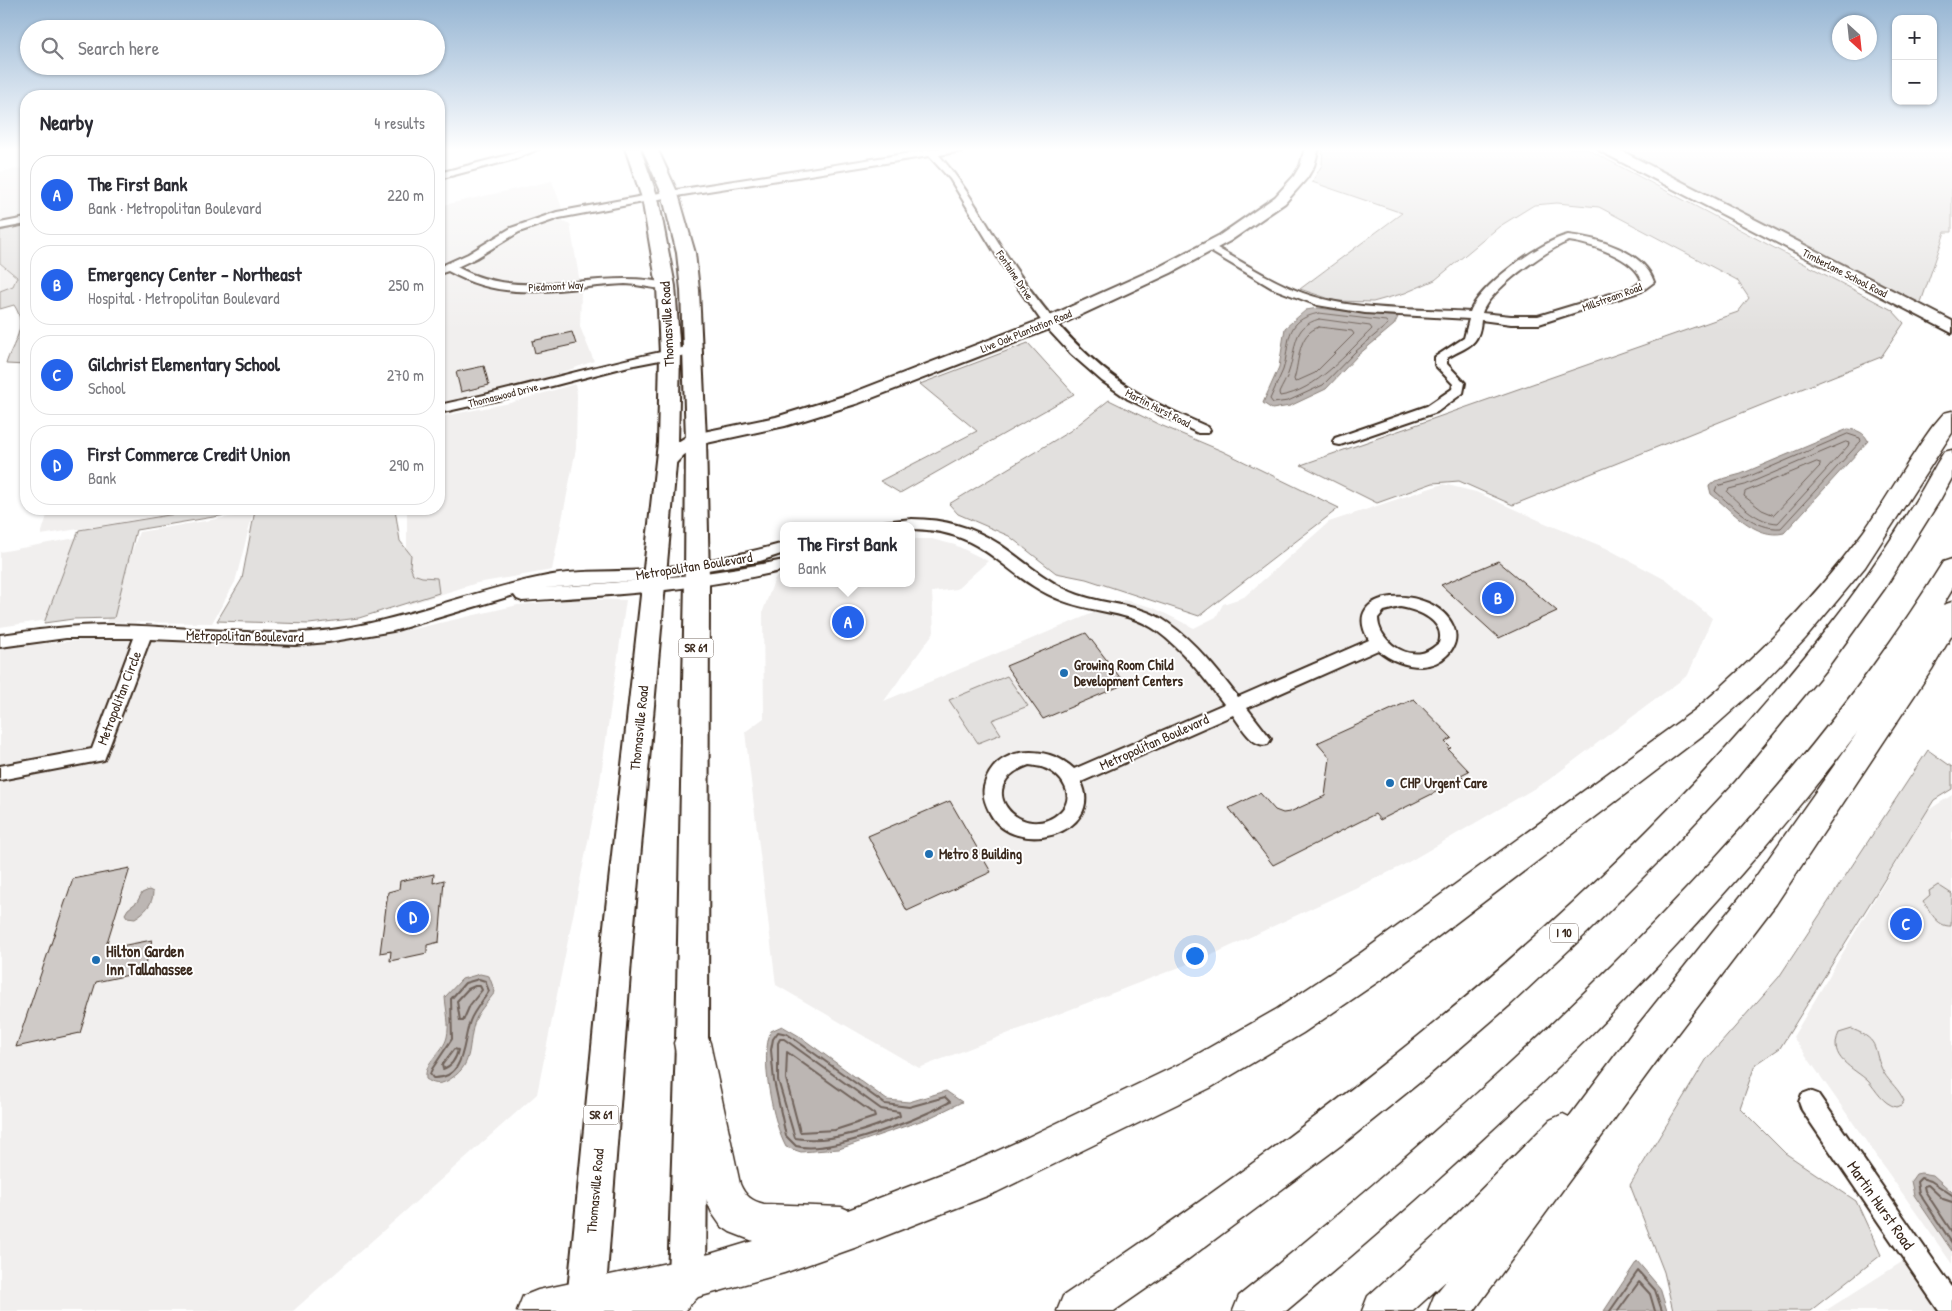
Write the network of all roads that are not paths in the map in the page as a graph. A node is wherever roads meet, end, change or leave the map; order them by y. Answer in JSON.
{"nodes":[{"id":1,"x":588,"y":209,"type":"edge"},
{"id":2,"x":652,"y":209,"type":"edge"},
{"id":3,"x":674,"y":209,"type":"edge"},
{"id":4,"x":973,"y":209,"type":"edge"},
{"id":5,"x":1267,"y":209,"type":"edge"},
{"id":6,"x":1723,"y":209,"type":"edge"},
{"id":7,"x":20,"y":222,"type":"edge"},
{"id":8,"x":0,"y":226,"type":"edge"},
{"id":9,"x":1208,"y":247,"type":"junction"},
{"id":10,"x":687,"y":263,"type":"junction"},
{"id":11,"x":663,"y":267,"type":"junction"},
{"id":12,"x":445,"y":269,"type":"edge"},
{"id":13,"x":445,"y":269,"type":"edge"},
{"id":14,"x":634,"y":279,"type":"junction"},
{"id":15,"x":666,"y":286,"type":"junction"},
{"id":16,"x":1475,"y":316,"type":"junction"},
{"id":17,"x":1049,"y":322,"type":"junction"},
{"id":18,"x":1952,"y":328,"type":"edge"},
{"id":19,"x":692,"y":346,"type":"junction"},
{"id":20,"x":669,"y":349,"type":"junction"},
{"id":21,"x":566,"y":378,"type":"joint"},
{"id":22,"x":445,"y":408,"type":"edge"},
{"id":23,"x":1952,"y":418,"type":"edge"},
{"id":24,"x":668,"y":419,"type":"junction"},
{"id":25,"x":1203,"y":430,"type":"dead end"},
{"id":26,"x":696,"y":439,"type":"junction"},
{"id":27,"x":1340,"y":441,"type":"dead end"},
{"id":28,"x":1952,"y":457,"type":"edge"},
{"id":29,"x":666,"y":462,"type":"junction"},
{"id":30,"x":915,"y":523,"type":"edge"},
{"id":31,"x":780,"y":549,"type":"edge"},
{"id":32,"x":780,"y":566,"type":"edge"},
{"id":33,"x":1952,"y":568,"type":"edge"},
{"id":34,"x":697,"y":574,"type":"junction"},
{"id":35,"x":655,"y":580,"type":"junction"},
{"id":36,"x":1952,"y":612,"type":"edge"},
{"id":37,"x":144,"y":633,"type":"junction"},
{"id":38,"x":0,"y":641,"type":"edge"},
{"id":39,"x":1379,"y":643,"type":"junction"},
{"id":40,"x":1236,"y":706,"type":"junction"},
{"id":41,"x":1262,"y":738,"type":"dead end"},
{"id":42,"x":0,"y":773,"type":"edge"},
{"id":43,"x":1072,"y":778,"type":"junction"},
{"id":44,"x":1651,"y":1038,"type":"junction"},
{"id":45,"x":692,"y":1043,"type":"junction"},
{"id":46,"x":1810,"y":1102,"type":"dead end"},
{"id":47,"x":857,"y":1227,"type":"junction"},
{"id":48,"x":686,"y":1295,"type":"edge"},
{"id":49,"x":585,"y":1306,"type":"edge"},
{"id":50,"x":1952,"y":1308,"type":"edge"},
{"id":51,"x":538,"y":1311,"type":"edge"},
{"id":52,"x":654,"y":1311,"type":"edge"},
{"id":53,"x":1078,"y":1311,"type":"edge"},
{"id":54,"x":1254,"y":1311,"type":"edge"},
{"id":55,"x":1383,"y":1311,"type":"edge"},
{"id":56,"x":1449,"y":1311,"type":"edge"}],
"edges":[{"from":1,"to":12,"type":"street"},
{"from":2,"to":11,"type":"main road","name":"Thomasville Road","number":"SR 61"},
{"from":3,"to":10,"type":"main road","name":"Thomasville Road","number":"SR 61"},
{"from":4,"to":17,"type":"street","name":"Fontaine Drive"},
{"from":5,"to":9,"type":"street","name":"Live Oak Plantation Road"},
{"from":6,"to":18,"type":"street","name":"Timberlane School Road"},
{"from":7,"to":8,"type":"street"},
{"from":9,"to":16,"type":"street","name":"Millstream Road"},
{"from":9,"to":17,"type":"street","name":"Live Oak Plantation Road"},
{"from":10,"to":11,"type":"main road"},
{"from":10,"to":19,"type":"main road","name":"Thomasville Road","number":"SR 61"},
{"from":11,"to":14,"type":"street"},
{"from":11,"to":15,"type":"main road","name":"Thomasville Road","number":"SR 61"},
{"from":13,"to":14,"type":"street","name":"Piedmont Way"},
{"from":14,"to":15,"type":"street","name":"Piedmont Way"},
{"from":15,"to":20,"type":"main road","name":"Thomasville Road","number":"SR 61"},
{"from":16,"to":16,"type":"street","name":"Millstream Road"},
{"from":16,"to":27,"type":"street","name":"Millstream Road"},
{"from":17,"to":25,"type":"street","name":"Martin Hurst Road"},
{"from":17,"to":26,"type":"street","name":"Live Oak Plantation Road"},
{"from":19,"to":20,"type":"street","name":"Thomaswood Drive"},
{"from":19,"to":26,"type":"main road","name":"Thomasville Road","number":"SR 61"},
{"from":20,"to":21,"type":"street","name":"Thomaswood Drive"},
{"from":20,"to":24,"type":"main road","name":"Thomasville Road","number":"SR 61"},
{"from":21,"to":22,"type":"street","name":"Thomaswood Drive"},
{"from":23,"to":47,"type":"highway"},
{"from":24,"to":26,"type":"street"},
{"from":24,"to":29,"type":"main road","name":"Thomasville Road","number":"SR 61"},
{"from":26,"to":29,"type":"street","name":"Live Oak Plantation Road"},
{"from":26,"to":34,"type":"main road","name":"Thomasville Road","number":"SR 61"},
{"from":28,"to":53,"type":"highway","number":"I 10"},
{"from":29,"to":35,"type":"main road","name":"Thomasville Road","number":"SR 61"},
{"from":30,"to":40,"type":"street"},
{"from":31,"to":34,"type":"street","name":"Metropolitan Boulevard"},
{"from":32,"to":34,"type":"street","name":"Metropolitan Boulevard"},
{"from":33,"to":54,"type":"highway"},
{"from":34,"to":35,"type":"street","name":"Metropolitan Boulevard"},
{"from":34,"to":45,"type":"main road","name":"Thomasville Road","number":"SR 61"},
{"from":35,"to":37,"type":"street","name":"Metropolitan Boulevard"},
{"from":35,"to":49,"type":"main road","name":"Thomasville Road","number":"SR 61"},
{"from":36,"to":44,"type":"highway"},
{"from":37,"to":38,"type":"street","name":"Metropolitan Boulevard"},
{"from":37,"to":42,"type":"street","name":"Metropolitan Circle"},
{"from":39,"to":39,"type":"street"},
{"from":39,"to":40,"type":"street","name":"Metropolitan Boulevard"},
{"from":40,"to":41,"type":"street"},
{"from":40,"to":43,"type":"street","name":"Metropolitan Boulevard"},
{"from":43,"to":43,"type":"street"},
{"from":44,"to":55,"type":"highway"},
{"from":44,"to":56,"type":"highway"},
{"from":45,"to":47,"type":"highway"},
{"from":45,"to":48,"type":"main road","name":"Thomasville Road","number":"SR 61"},
{"from":46,"to":50,"type":"street","name":"Martin Hurst Road"},
{"from":47,"to":48,"type":"highway"},
{"from":48,"to":49,"type":"highway"},
{"from":48,"to":52,"type":"highway"},
{"from":49,"to":51,"type":"highway"}]}
